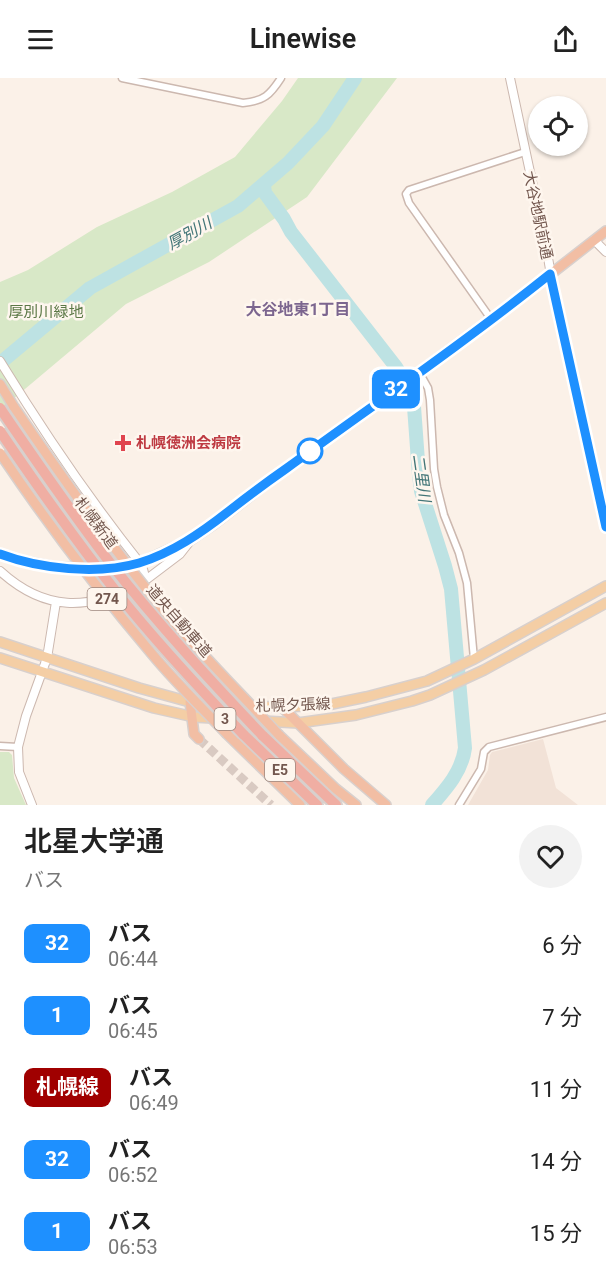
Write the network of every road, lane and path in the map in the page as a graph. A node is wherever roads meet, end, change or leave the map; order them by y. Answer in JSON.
{"nodes":[{"id":1,"x":122,"y":78,"type":"edge"},
{"id":2,"x":282,"y":78,"type":"edge"},
{"id":3,"x":510,"y":78,"type":"edge"},
{"id":4,"x":525,"y":152,"type":"junction"},
{"id":5,"x":606,"y":231,"type":"edge"},
{"id":6,"x":594,"y":240,"type":"junction"},
{"id":7,"x":606,"y":252,"type":"edge"},
{"id":8,"x":550,"y":274,"type":"junction"},
{"id":9,"x":490,"y":319,"type":"junction"},
{"id":10,"x":0,"y":362,"type":"edge"},
{"id":11,"x":415,"y":375,"type":"junction"},
{"id":12,"x":0,"y":384,"type":"edge"},
{"id":13,"x":0,"y":408,"type":"edge"},
{"id":14,"x":0,"y":431,"type":"edge"},
{"id":15,"x":0,"y":453,"type":"edge"},
{"id":16,"x":606,"y":527,"type":"edge"},
{"id":17,"x":192,"y":539,"type":"junction"},
{"id":18,"x":0,"y":554,"type":"edge"},
{"id":19,"x":140,"y":563,"type":"junction"},
{"id":20,"x":0,"y":571,"type":"edge"},
{"id":21,"x":142,"y":582,"type":"junction"},
{"id":22,"x":606,"y":586,"type":"edge"},
{"id":23,"x":56,"y":602,"type":"junction"},
{"id":24,"x":606,"y":603,"type":"edge"},
{"id":25,"x":0,"y":642,"type":"edge"},
{"id":26,"x":0,"y":658,"type":"edge"},
{"id":27,"x":47,"y":658,"type":"junction"},
{"id":28,"x":471,"y":661,"type":"junction"},
{"id":29,"x":41,"y":671,"type":"junction"},
{"id":30,"x":190,"y":702,"type":"junction"},
{"id":31,"x":282,"y":707,"type":"junction"},
{"id":32,"x":192,"y":717,"type":"junction"},
{"id":33,"x":606,"y":717,"type":"edge"},
{"id":34,"x":298,"y":723,"type":"junction"},
{"id":35,"x":199,"y":739,"type":"tunnel mouth"},
{"id":36,"x":0,"y":746,"type":"edge"},
{"id":37,"x":18,"y":747,"type":"junction"},
{"id":38,"x":32,"y":805,"type":"edge"},
{"id":39,"x":300,"y":805,"type":"edge"},
{"id":40,"x":317,"y":805,"type":"edge"},
{"id":41,"x":336,"y":805,"type":"edge"},
{"id":42,"x":356,"y":805,"type":"edge"},
{"id":43,"x":386,"y":805,"type":"edge"},
{"id":44,"x":459,"y":805,"type":"edge"}],
"edges":[{"from":1,"to":2,"type":"street"},
{"from":3,"to":4,"type":"street","name":"大谷地駅前通"},
{"from":4,"to":8,"type":"street","name":"大谷地駅前通"},
{"from":4,"to":9,"type":"street"},
{"from":5,"to":6,"type":"highway"},
{"from":6,"to":7,"type":"street"},
{"from":6,"to":8,"type":"highway"},
{"from":8,"to":9,"type":"highway"},
{"from":8,"to":16,"type":"street","name":"大谷地駅前通"},
{"from":9,"to":11,"type":"highway"},
{"from":10,"to":19,"type":"street"},
{"from":11,"to":17,"type":"highway"},
{"from":11,"to":28,"type":"street"},
{"from":12,"to":42,"type":"highway","name":"札幌新道","number":"274","bridge":true},
{"from":13,"to":41,"type":"highway","name":"道央自動車道","number":"E5","bridge":true},
{"from":14,"to":40,"type":"highway","name":"道央自動車道","number":"E5","bridge":true},
{"from":15,"to":39,"type":"highway","number":"274","bridge":true},
{"from":17,"to":19,"type":"highway"},
{"from":17,"to":21,"type":"street"},
{"from":18,"to":19,"type":"highway"},
{"from":19,"to":21,"type":"street"},
{"from":20,"to":23,"type":"street"},
{"from":21,"to":23,"type":"street"},
{"from":22,"to":28,"type":"main road","name":"札幌夕張線","number":"3"},
{"from":23,"to":27,"type":"street"},
{"from":24,"to":34,"type":"main road","name":"札幌夕張線","number":"3"},
{"from":25,"to":27,"type":"main road","name":"札幌夕張線","number":"3"},
{"from":26,"to":29,"type":"main road","name":"札幌夕張線","number":"3"},
{"from":27,"to":29,"type":"street"},
{"from":27,"to":30,"type":"main road","name":"札幌夕張線","number":"3"},
{"from":28,"to":31,"type":"main road","name":"札幌夕張線","number":"3"},
{"from":29,"to":32,"type":"main road","name":"札幌夕張線","number":"3"},
{"from":29,"to":37,"type":"street"},
{"from":30,"to":31,"type":"main road","name":"札幌夕張線","number":"3"},
{"from":30,"to":32,"type":"highway"},
{"from":31,"to":34,"type":"highway"},
{"from":32,"to":34,"type":"main road","name":"札幌夕張線","number":"3"},
{"from":32,"to":35,"type":"highway"},
{"from":33,"to":44,"type":"street"},
{"from":34,"to":43,"type":"highway"},
{"from":36,"to":37,"type":"street"},
{"from":37,"to":38,"type":"street"}]}
